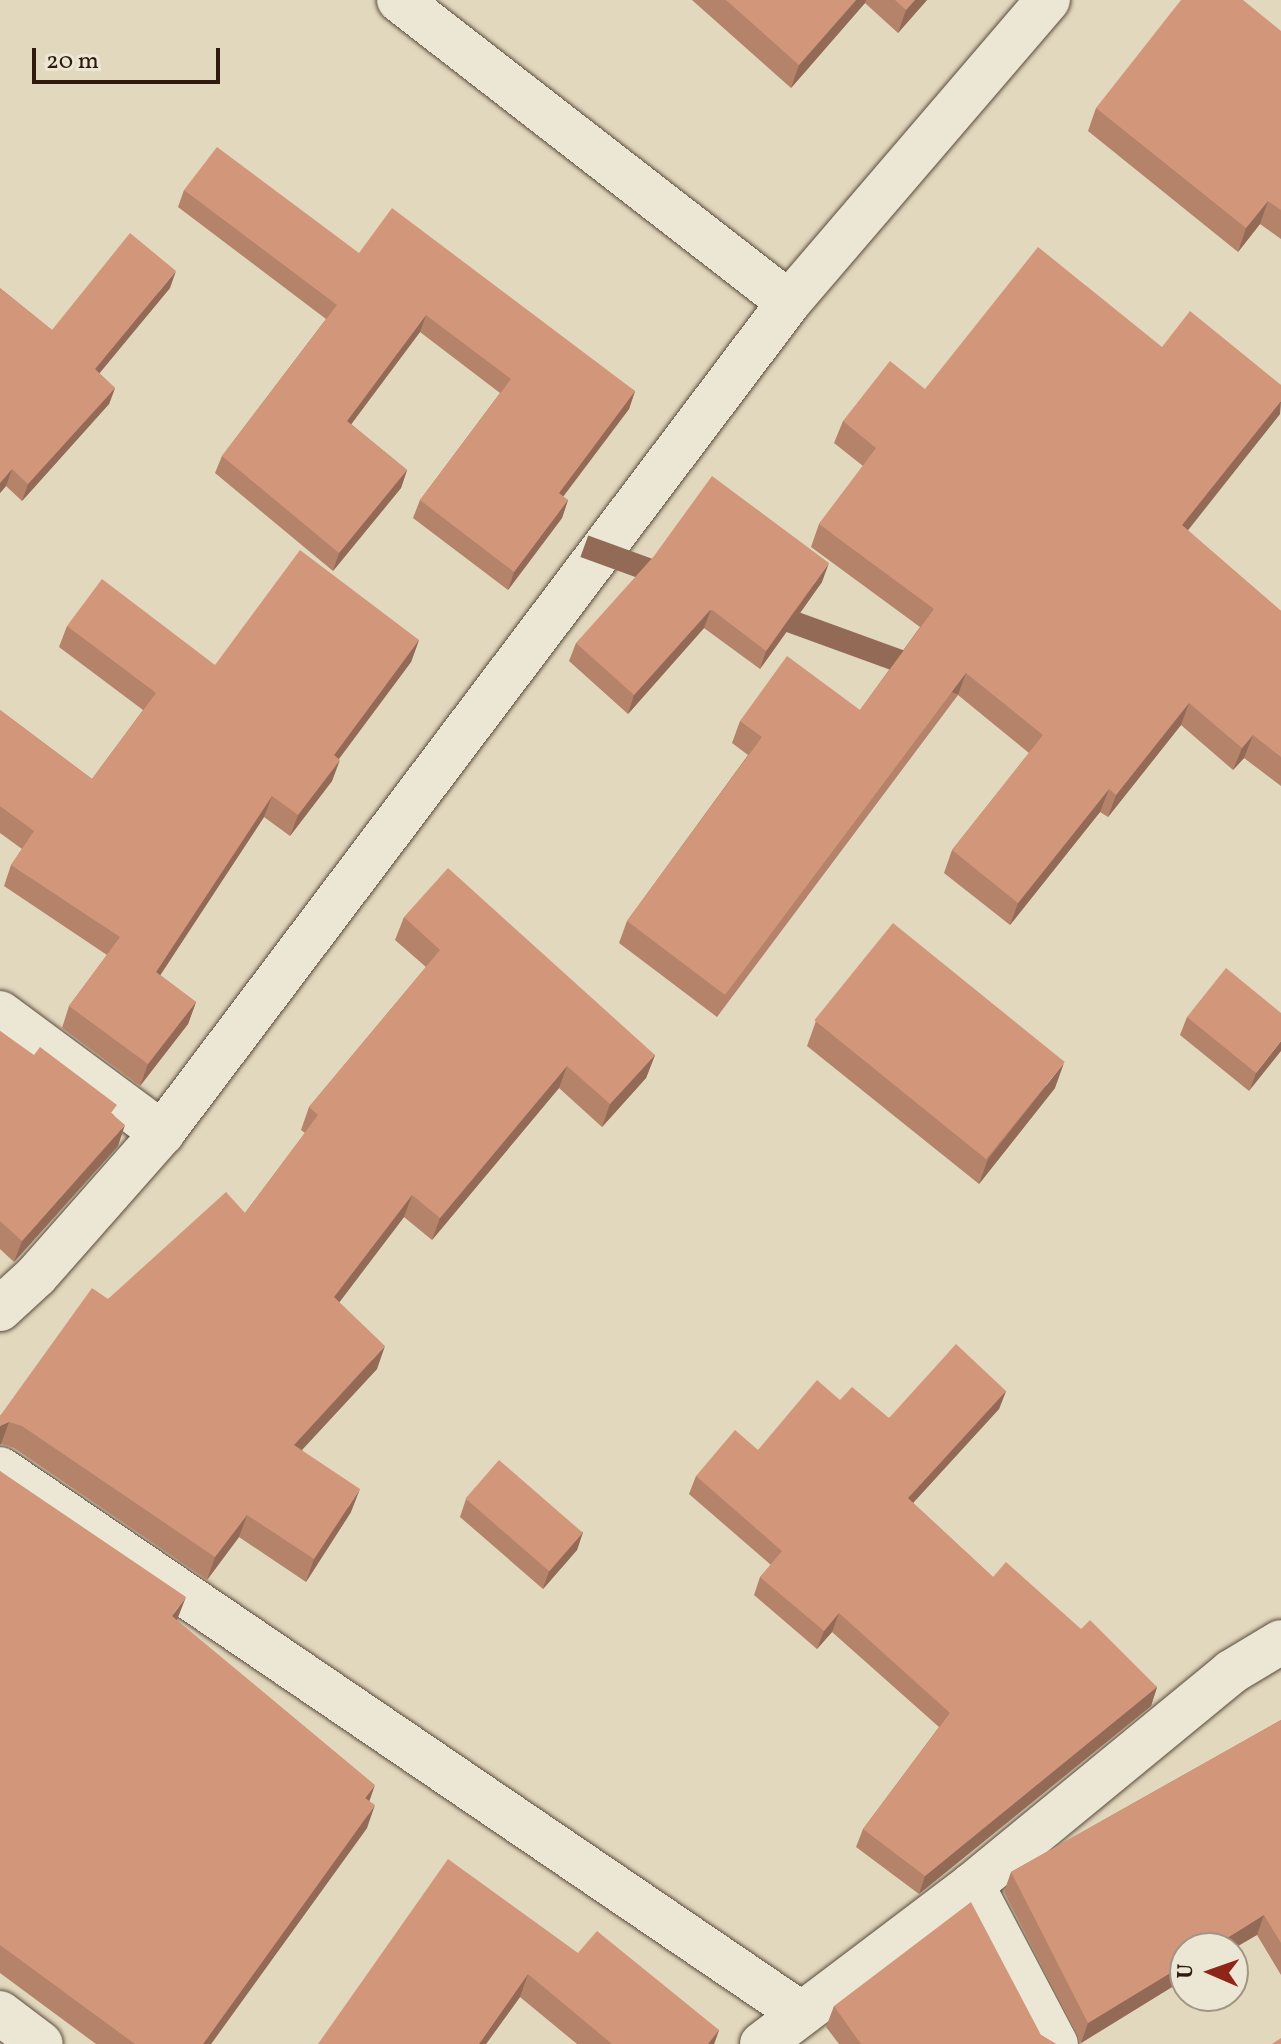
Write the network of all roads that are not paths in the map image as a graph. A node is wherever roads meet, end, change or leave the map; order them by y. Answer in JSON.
{"nodes":[{"id":1,"x":399,"y":0,"type":"edge"},
{"id":2,"x":1048,"y":0,"type":"edge"},
{"id":3,"x":789,"y":302,"type":"junction"},
{"id":4,"x":0,"y":1013,"type":"edge"},
{"id":5,"x":162,"y":1133,"type":"junction"},
{"id":6,"x":0,"y":1309,"type":"edge"},
{"id":7,"x":0,"y":1469,"type":"edge"},
{"id":8,"x":1281,"y":1642,"type":"edge"},
{"id":9,"x":972,"y":1885,"type":"junction"},
{"id":10,"x":799,"y":2012,"type":"junction"},
{"id":11,"x":0,"y":2013,"type":"edge"},
{"id":12,"x":41,"y":2044,"type":"edge"},
{"id":13,"x":762,"y":2044,"type":"edge"},
{"id":14,"x":1056,"y":2044,"type":"edge"}],
"edges":[{"from":1,"to":3,"type":"street"},
{"from":2,"to":3,"type":"street"},
{"from":3,"to":5,"type":"street"},
{"from":4,"to":5,"type":"street"},
{"from":5,"to":6,"type":"street"},
{"from":7,"to":10,"type":"street"},
{"from":8,"to":9,"type":"street"},
{"from":9,"to":10,"type":"street"},
{"from":9,"to":14,"type":"street"},
{"from":10,"to":13,"type":"street"},
{"from":11,"to":12,"type":"street"}]}
